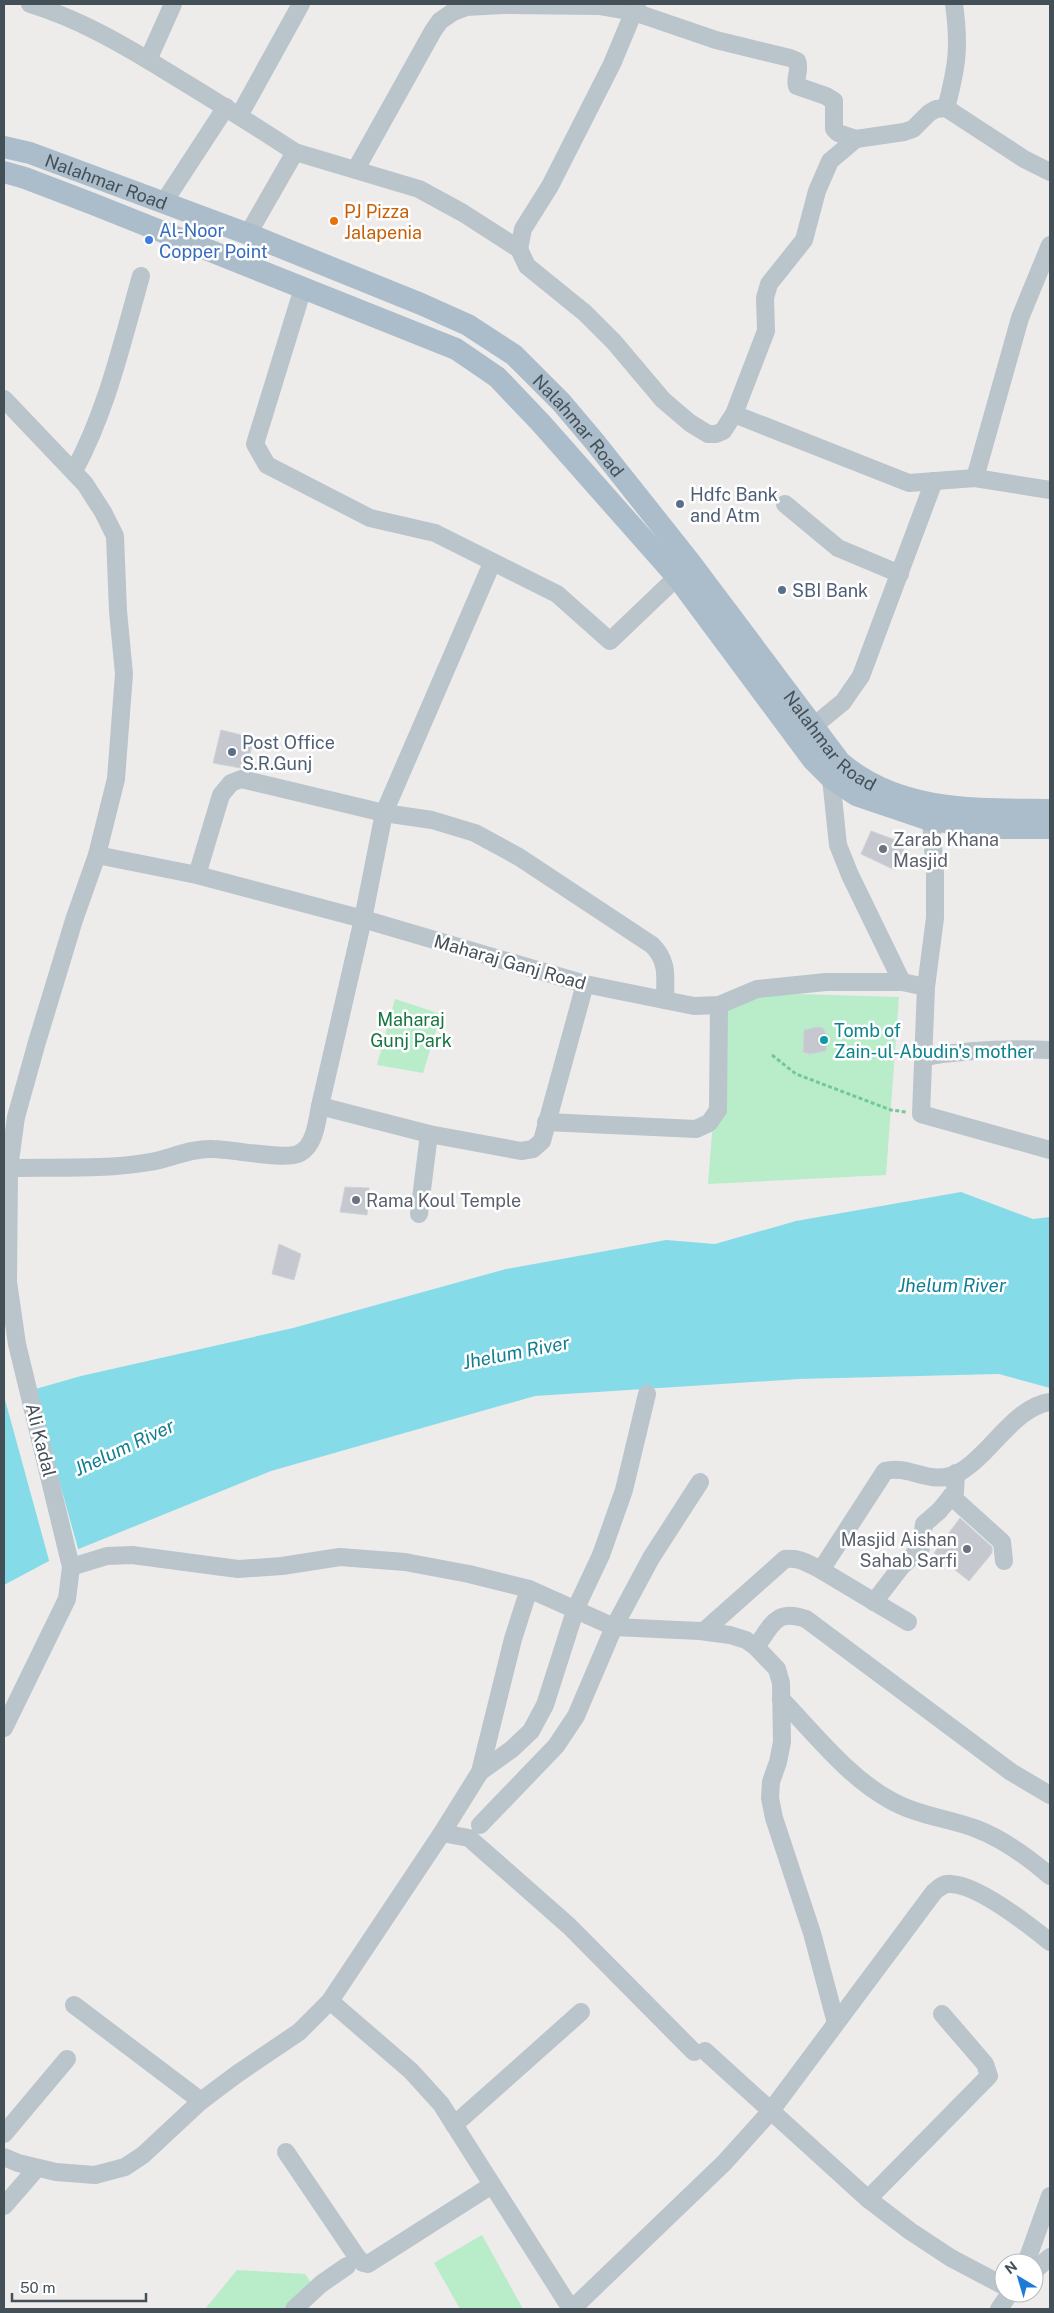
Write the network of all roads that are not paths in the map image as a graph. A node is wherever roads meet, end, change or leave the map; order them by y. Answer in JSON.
{"nodes":[{"id":1,"x":30,"y":4,"type":"edge"},
{"id":2,"x":173,"y":4,"type":"edge"},
{"id":3,"x":301,"y":4,"type":"edge"},
{"id":4,"x":954,"y":4,"type":"edge"},
{"id":5,"x":636,"y":8,"type":"edge"},
{"id":6,"x":148,"y":60,"type":"junction"},
{"id":7,"x":946,"y":108,"type":"junction"},
{"id":8,"x":233,"y":112,"type":"junction"},
{"id":9,"x":856,"y":138,"type":"junction"},
{"id":10,"x":4,"y":147,"type":"edge"},
{"id":11,"x":295,"y":152,"type":"junction"},
{"id":12,"x":356,"y":169,"type":"junction"},
{"id":13,"x":4,"y":172,"type":"edge"},
{"id":14,"x":1050,"y":172,"type":"edge"},
{"id":15,"x":164,"y":202,"type":"junction"},
{"id":16,"x":248,"y":234,"type":"junction"},
{"id":17,"x":1050,"y":245,"type":"edge"},
{"id":18,"x":520,"y":249,"type":"junction"},
{"id":19,"x":141,"y":276,"type":"dead end"},
{"id":20,"x":303,"y":288,"type":"junction"},
{"id":21,"x":4,"y":399,"type":"edge"},
{"id":22,"x":734,"y":414,"type":"junction"},
{"id":23,"x":74,"y":471,"type":"junction"},
{"id":24,"x":976,"y":478,"type":"junction"},
{"id":25,"x":934,"y":481,"type":"junction"},
{"id":26,"x":1050,"y":490,"type":"edge"},
{"id":27,"x":785,"y":504,"type":"dead end"},
{"id":28,"x":492,"y":563,"type":"junction"},
{"id":29,"x":900,"y":574,"type":"junction"},
{"id":30,"x":677,"y":577,"type":"junction"},
{"id":31,"x":806,"y":733,"type":"junction"},
{"id":32,"x":831,"y":778,"type":"junction"},
{"id":33,"x":1050,"y":810,"type":"edge"},
{"id":34,"x":930,"y":812,"type":"junction"},
{"id":35,"x":384,"y":813,"type":"junction"},
{"id":36,"x":1050,"y":828,"type":"edge"},
{"id":37,"x":97,"y":855,"type":"junction"},
{"id":38,"x":197,"y":875,"type":"junction"},
{"id":39,"x":363,"y":919,"type":"junction"},
{"id":40,"x":902,"y":982,"type":"junction"},
{"id":41,"x":585,"y":984,"type":"junction"},
{"id":42,"x":926,"y":987,"type":"junction"},
{"id":43,"x":664,"y":1000,"type":"junction"},
{"id":44,"x":719,"y":1005,"type":"junction"},
{"id":45,"x":1050,"y":1050,"type":"edge"},
{"id":46,"x":924,"y":1058,"type":"junction"},
{"id":47,"x":320,"y":1106,"type":"junction"},
{"id":48,"x":546,"y":1122,"type":"junction"},
{"id":49,"x":428,"y":1134,"type":"junction"},
{"id":50,"x":1050,"y":1150,"type":"edge"},
{"id":51,"x":6,"y":1167,"type":"edge"},
{"id":52,"x":419,"y":1214,"type":"dead end"},
{"id":53,"x":646,"y":1394,"type":"dead end"},
{"id":54,"x":1050,"y":1402,"type":"edge"},
{"id":55,"x":956,"y":1473,"type":"junction"},
{"id":56,"x":700,"y":1482,"type":"dead end"},
{"id":57,"x":951,"y":1496,"type":"junction"},
{"id":58,"x":1004,"y":1561,"type":"dead end"},
{"id":59,"x":71,"y":1567,"type":"junction"},
{"id":60,"x":821,"y":1570,"type":"junction"},
{"id":61,"x":529,"y":1589,"type":"junction"},
{"id":62,"x":874,"y":1602,"type":"junction"},
{"id":63,"x":576,"y":1608,"type":"junction"},
{"id":64,"x":908,"y":1622,"type":"dead end"},
{"id":65,"x":614,"y":1627,"type":"junction"},
{"id":66,"x":704,"y":1631,"type":"junction"},
{"id":67,"x":756,"y":1647,"type":"junction"},
{"id":68,"x":781,"y":1699,"type":"junction"},
{"id":69,"x":4,"y":1728,"type":"edge"},
{"id":70,"x":480,"y":1772,"type":"junction"},
{"id":71,"x":1050,"y":1795,"type":"edge"},
{"id":72,"x":480,"y":1825,"type":"dead end"},
{"id":73,"x":442,"y":1833,"type":"junction"},
{"id":74,"x":1050,"y":1876,"type":"edge"},
{"id":75,"x":1050,"y":1942,"type":"edge"},
{"id":76,"x":330,"y":2001,"type":"junction"},
{"id":77,"x":74,"y":2005,"type":"dead end"},
{"id":78,"x":581,"y":2012,"type":"dead end"},
{"id":79,"x":942,"y":2014,"type":"dead end"},
{"id":80,"x":836,"y":2023,"type":"junction"},
{"id":81,"x":67,"y":2059,"type":"dead end"},
{"id":82,"x":201,"y":2101,"type":"junction"},
{"id":83,"x":770,"y":2112,"type":"junction"},
{"id":84,"x":454,"y":2125,"type":"junction"},
{"id":85,"x":4,"y":2134,"type":"edge"},
{"id":86,"x":286,"y":2152,"type":"dead end"},
{"id":87,"x":4,"y":2156,"type":"edge"},
{"id":88,"x":37,"y":2168,"type":"junction"},
{"id":89,"x":492,"y":2185,"type":"junction"},
{"id":90,"x":1050,"y":2196,"type":"edge"},
{"id":91,"x":868,"y":2199,"type":"junction"},
{"id":92,"x":4,"y":2206,"type":"edge"},
{"id":93,"x":1030,"y":2253,"type":"edge"},
{"id":94,"x":347,"y":2266,"type":"dead end"},
{"id":95,"x":994,"y":2281,"type":"edge"},
{"id":96,"x":294,"y":2309,"type":"edge"},
{"id":97,"x":572,"y":2309,"type":"edge"}],
"edges":[{"from":1,"to":6,"type":"street"},
{"from":2,"to":6,"type":"street"},
{"from":3,"to":8,"type":"street"},
{"from":4,"to":7,"type":"street"},
{"from":5,"to":9,"type":"street"},
{"from":5,"to":12,"type":"street"},
{"from":5,"to":18,"type":"street"},
{"from":6,"to":8,"type":"street"},
{"from":7,"to":9,"type":"street"},
{"from":7,"to":14,"type":"street"},
{"from":8,"to":11,"type":"street"},
{"from":8,"to":15,"type":"street"},
{"from":9,"to":22,"type":"street"},
{"from":10,"to":15,"type":"main road","name":"Nalahmar Road"},
{"from":11,"to":12,"type":"street"},
{"from":11,"to":16,"type":"street"},
{"from":12,"to":18,"type":"street"},
{"from":13,"to":20,"type":"main road","name":"Nalahmar Road"},
{"from":15,"to":16,"type":"main road","name":"Nalahmar Road"},
{"from":16,"to":31,"type":"main road","name":"Nalahmar Road"},
{"from":17,"to":24,"type":"street"},
{"from":18,"to":22,"type":"street"},
{"from":19,"to":23,"type":"street"},
{"from":20,"to":28,"type":"street"},
{"from":20,"to":30,"type":"main road","name":"Nalahmar Road"},
{"from":21,"to":23,"type":"street","name":"Ali Kadal"},
{"from":22,"to":25,"type":"street"},
{"from":23,"to":37,"type":"street","name":"Ali Kadal"},
{"from":24,"to":25,"type":"street"},
{"from":24,"to":26,"type":"street"},
{"from":25,"to":29,"type":"street"},
{"from":27,"to":29,"type":"street"},
{"from":28,"to":30,"type":"street"},
{"from":28,"to":35,"type":"street"},
{"from":29,"to":31,"type":"street"},
{"from":30,"to":31,"type":"main road","name":"Nalahmar Road"},
{"from":31,"to":32,"type":"main road"},
{"from":31,"to":34,"type":"main road","name":"Nalahmar Road"},
{"from":32,"to":34,"type":"main road"},
{"from":32,"to":40,"type":"street"},
{"from":33,"to":34,"type":"main road","name":"Nalahmar Road"},
{"from":34,"to":36,"type":"main road"},
{"from":34,"to":42,"type":"street"},
{"from":35,"to":38,"type":"street"},
{"from":35,"to":39,"type":"street"},
{"from":35,"to":43,"type":"street"},
{"from":37,"to":38,"type":"street","name":"Maharaj Ganj Road"},
{"from":37,"to":51,"type":"street","name":"Ali Kadal"},
{"from":38,"to":39,"type":"street","name":"Maharaj Ganj Road"},
{"from":39,"to":41,"type":"street","name":"Maharaj Ganj Road"},
{"from":39,"to":47,"type":"street"},
{"from":40,"to":42,"type":"street","name":"Maharaj Ganj Road"},
{"from":40,"to":44,"type":"street","name":"Maharaj Ganj Road"},
{"from":41,"to":43,"type":"street","name":"Maharaj Ganj Road"},
{"from":41,"to":48,"type":"street"},
{"from":42,"to":46,"type":"street"},
{"from":43,"to":44,"type":"street","name":"Maharaj Ganj Road"},
{"from":44,"to":48,"type":"street"},
{"from":45,"to":46,"type":"street"},
{"from":46,"to":50,"type":"street"},
{"from":47,"to":49,"type":"street"},
{"from":47,"to":51,"type":"street"},
{"from":48,"to":49,"type":"street"},
{"from":49,"to":52,"type":"street"},
{"from":51,"to":59,"type":"street","name":"Ali Kadal"},
{"from":53,"to":63,"type":"street"},
{"from":54,"to":55,"type":"street"},
{"from":55,"to":57,"type":"street"},
{"from":55,"to":60,"type":"street"},
{"from":56,"to":65,"type":"street"},
{"from":57,"to":58,"type":"street"},
{"from":57,"to":62,"type":"street"},
{"from":59,"to":61,"type":"street"},
{"from":59,"to":69,"type":"street","name":"Ali Kadal"},
{"from":60,"to":62,"type":"street"},
{"from":60,"to":66,"type":"street"},
{"from":61,"to":63,"type":"street"},
{"from":61,"to":70,"type":"street"},
{"from":62,"to":64,"type":"street"},
{"from":63,"to":65,"type":"street"},
{"from":63,"to":70,"type":"street"},
{"from":65,"to":66,"type":"street"},
{"from":65,"to":72,"type":"street"},
{"from":66,"to":67,"type":"street"},
{"from":67,"to":68,"type":"street"},
{"from":67,"to":71,"type":"street"},
{"from":68,"to":74,"type":"street"},
{"from":68,"to":80,"type":"street"},
{"from":70,"to":73,"type":"street"},
{"from":73,"to":76,"type":"street"},
{"from":73,"to":83,"type":"street"},
{"from":75,"to":80,"type":"street"},
{"from":76,"to":82,"type":"street"},
{"from":76,"to":84,"type":"street"},
{"from":77,"to":82,"type":"street"},
{"from":78,"to":84,"type":"street"},
{"from":79,"to":91,"type":"street"},
{"from":80,"to":83,"type":"street"},
{"from":81,"to":85,"type":"street"},
{"from":82,"to":88,"type":"street"},
{"from":83,"to":91,"type":"street"},
{"from":83,"to":97,"type":"street"},
{"from":84,"to":89,"type":"street"},
{"from":86,"to":89,"type":"street"},
{"from":87,"to":88,"type":"street"},
{"from":88,"to":92,"type":"street"},
{"from":89,"to":97,"type":"street"},
{"from":90,"to":93,"type":"street"},
{"from":91,"to":95,"type":"street"},
{"from":94,"to":96,"type":"street"}]}
